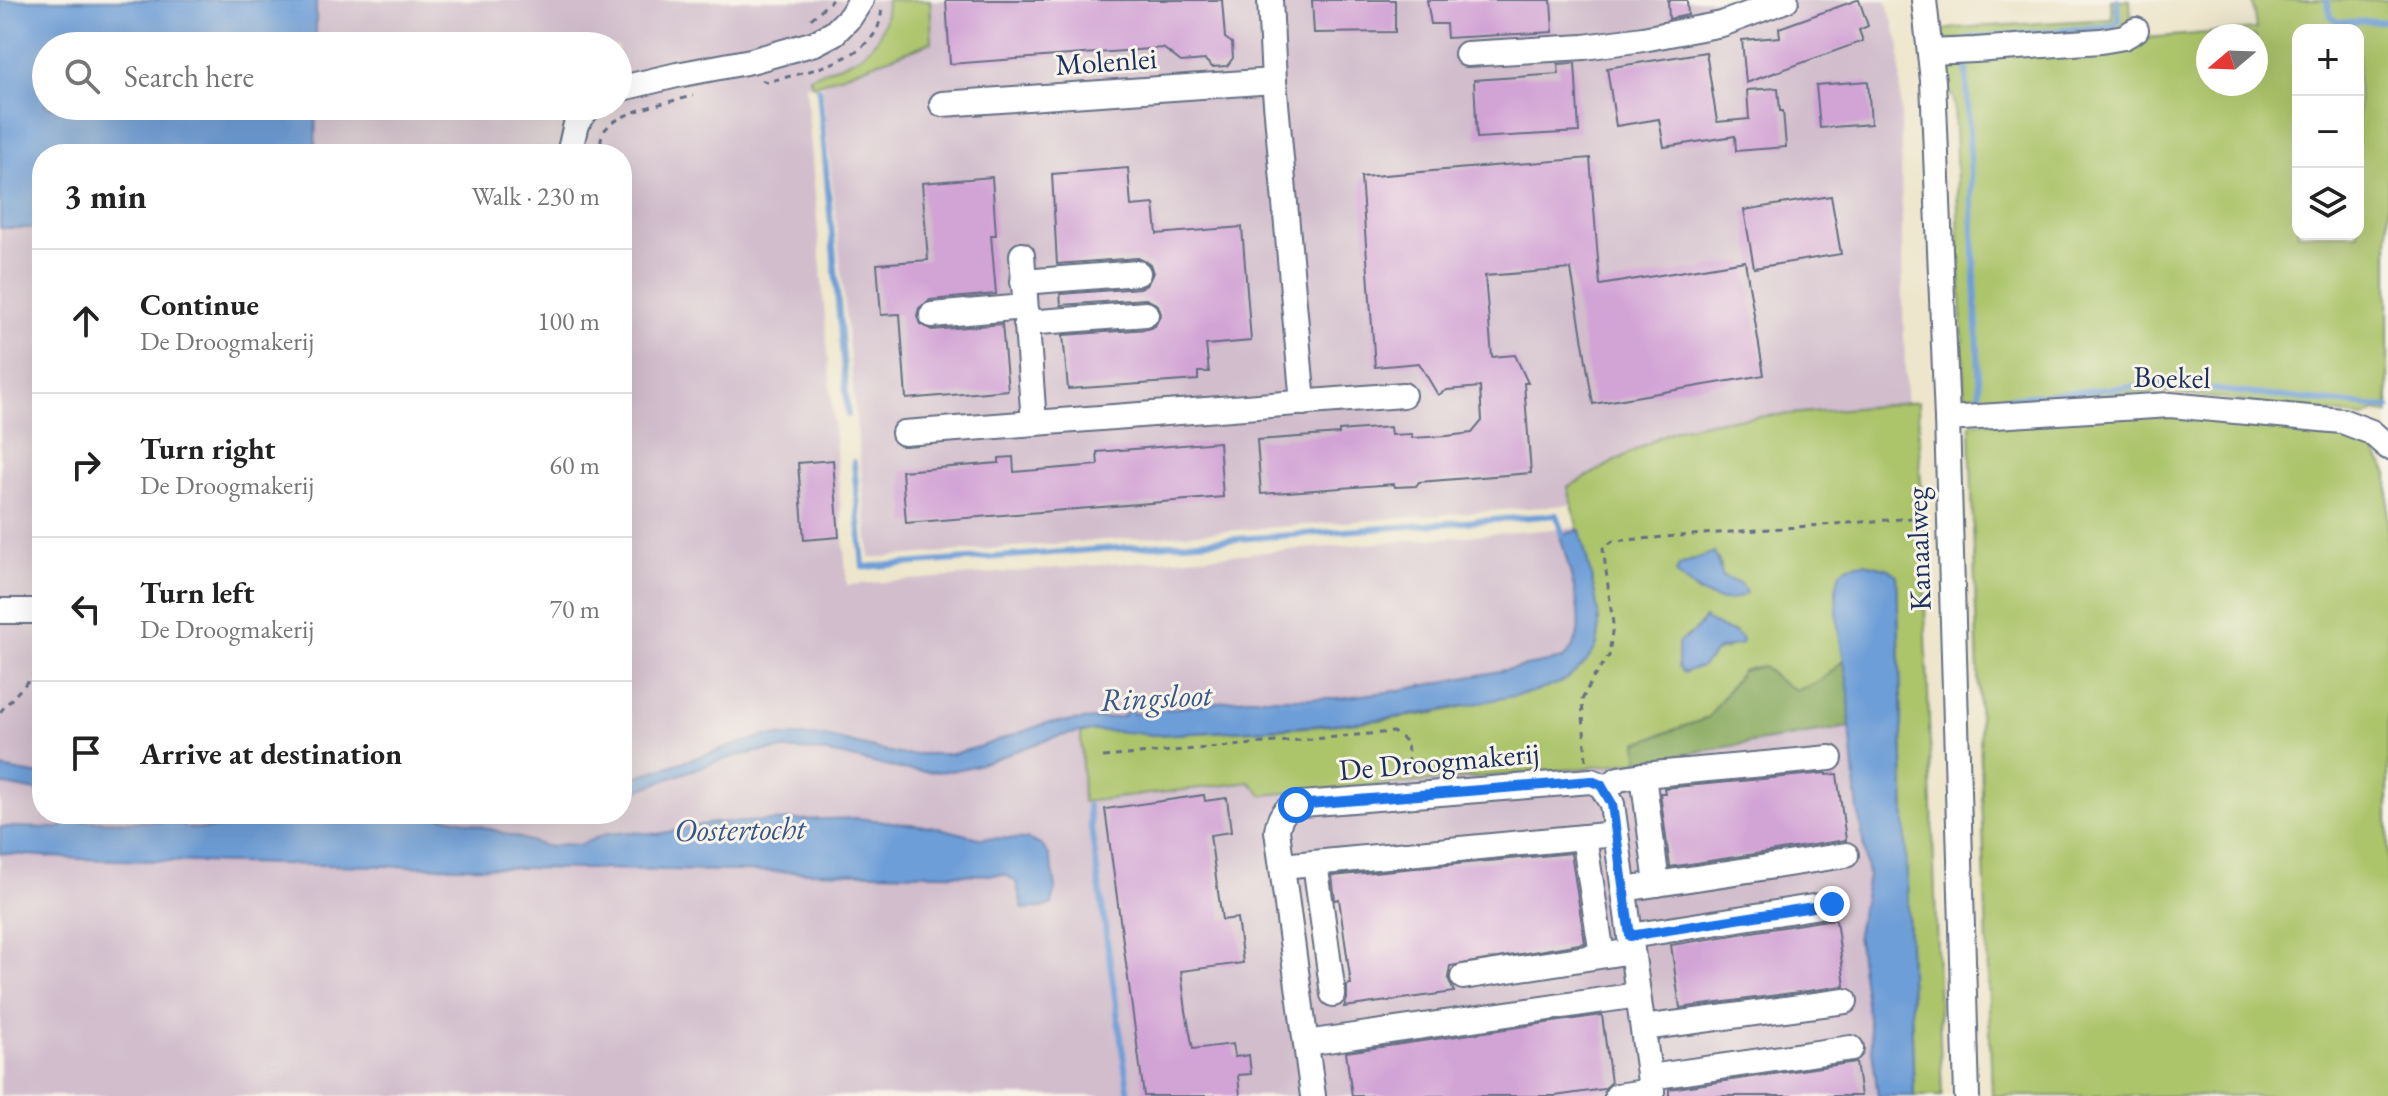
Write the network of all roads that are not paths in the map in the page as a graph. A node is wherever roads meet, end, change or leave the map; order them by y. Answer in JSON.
{"nodes":[{"id":1,"x":861,"y":0,"type":"edge"},
{"id":2,"x":1270,"y":0,"type":"edge"},
{"id":3,"x":1786,"y":0,"type":"edge"},
{"id":4,"x":1924,"y":0,"type":"edge"},
{"id":5,"x":2136,"y":30,"type":"dead end"},
{"id":6,"x":1930,"y":52,"type":"junction"},
{"id":7,"x":1467,"y":54,"type":"dead end"},
{"id":8,"x":1274,"y":81,"type":"junction"},
{"id":9,"x":632,"y":86,"type":"edge"},
{"id":10,"x":942,"y":104,"type":"dead end"},
{"id":11,"x":579,"y":120,"type":"edge"},
{"id":12,"x":571,"y":144,"type":"edge"},
{"id":13,"x":1022,"y":255,"type":"dead end"},
{"id":14,"x":1138,"y":273,"type":"dead end"},
{"id":15,"x":1023,"y":282,"type":"junction"},
{"id":16,"x":1146,"y":314,"type":"dead end"},
{"id":17,"x":932,"y":315,"type":"dead end"},
{"id":18,"x":1026,"y":315,"type":"junction"},
{"id":19,"x":1403,"y":395,"type":"dead end"},
{"id":20,"x":1303,"y":403,"type":"junction"},
{"id":21,"x":1947,"y":419,"type":"junction"},
{"id":22,"x":1034,"y":423,"type":"junction"},
{"id":23,"x":2363,"y":428,"type":"junction"},
{"id":24,"x":904,"y":433,"type":"dead end"},
{"id":25,"x":2388,"y":434,"type":"edge"},
{"id":26,"x":2388,"y":447,"type":"edge"},
{"id":27,"x":0,"y":611,"type":"edge"},
{"id":28,"x":32,"y":611,"type":"edge"},
{"id":29,"x":1830,"y":758,"type":"dead end"},
{"id":30,"x":1643,"y":775,"type":"junction"},
{"id":31,"x":1596,"y":785,"type":"junction"},
{"id":32,"x":1616,"y":834,"type":"junction"},
{"id":33,"x":1584,"y":837,"type":"junction"},
{"id":34,"x":1846,"y":855,"type":"dead end"},
{"id":35,"x":1315,"y":863,"type":"junction"},
{"id":36,"x":1282,"y":866,"type":"junction"},
{"id":37,"x":1657,"y":884,"type":"junction"},
{"id":38,"x":1624,"y":889,"type":"junction"},
{"id":39,"x":1832,"y":904,"type":"dead end"},
{"id":40,"x":1326,"y":942,"type":"junction"},
{"id":41,"x":1631,"y":943,"type":"junction"},
{"id":42,"x":1293,"y":947,"type":"junction"},
{"id":43,"x":1602,"y":955,"type":"junction"},
{"id":44,"x":1463,"y":977,"type":"dead end"},
{"id":45,"x":1333,"y":994,"type":"dead end"},
{"id":46,"x":1638,"y":995,"type":"junction"},
{"id":47,"x":1845,"y":1001,"type":"dead end"},
{"id":48,"x":1643,"y":1028,"type":"junction"},
{"id":49,"x":1306,"y":1043,"type":"junction"},
{"id":50,"x":1851,"y":1048,"type":"dead end"},
{"id":51,"x":1651,"y":1088,"type":"edge"},
{"id":52,"x":1313,"y":1096,"type":"edge"},
{"id":53,"x":1617,"y":1096,"type":"edge"},
{"id":54,"x":1967,"y":1096,"type":"edge"}],
"edges":[{"from":1,"to":9,"type":"street"},
{"from":2,"to":8,"type":"street"},
{"from":3,"to":7,"type":"street"},
{"from":4,"to":6,"type":"street","name":"Kanaalweg"},
{"from":5,"to":6,"type":"street"},
{"from":6,"to":21,"type":"street","name":"Kanaalweg"},
{"from":8,"to":10,"type":"street","name":"Molenlei"},
{"from":8,"to":20,"type":"street"},
{"from":11,"to":12,"type":"street"},
{"from":13,"to":15,"type":"street"},
{"from":14,"to":15,"type":"street"},
{"from":15,"to":18,"type":"street"},
{"from":16,"to":18,"type":"street"},
{"from":17,"to":18,"type":"street"},
{"from":18,"to":22,"type":"street"},
{"from":19,"to":20,"type":"street"},
{"from":20,"to":22,"type":"street"},
{"from":21,"to":23,"type":"street","name":"Boekel"},
{"from":21,"to":54,"type":"street","name":"Kanaalweg"},
{"from":22,"to":24,"type":"street"},
{"from":23,"to":25,"type":"street"},
{"from":23,"to":26,"type":"street","name":"Boekel"},
{"from":27,"to":28,"type":"street"},
{"from":29,"to":30,"type":"street","name":"De Droogmakerij"},
{"from":30,"to":31,"type":"street","name":"De Droogmakerij"},
{"from":30,"to":37,"type":"street"},
{"from":31,"to":32,"type":"street"},
{"from":31,"to":36,"type":"street","name":"De Droogmakerij"},
{"from":32,"to":33,"type":"street"},
{"from":32,"to":38,"type":"street"},
{"from":33,"to":35,"type":"street"},
{"from":33,"to":43,"type":"street"},
{"from":34,"to":37,"type":"street"},
{"from":35,"to":36,"type":"street"},
{"from":35,"to":40,"type":"street"},
{"from":36,"to":42,"type":"street","name":"De Droogmakerij"},
{"from":37,"to":38,"type":"street"},
{"from":38,"to":41,"type":"street"},
{"from":39,"to":41,"type":"street"},
{"from":40,"to":42,"type":"street"},
{"from":40,"to":45,"type":"street"},
{"from":41,"to":43,"type":"street"},
{"from":41,"to":46,"type":"street"},
{"from":42,"to":49,"type":"street","name":"De Droogmakerij"},
{"from":43,"to":44,"type":"street"},
{"from":46,"to":48,"type":"street"},
{"from":46,"to":49,"type":"street"},
{"from":47,"to":48,"type":"street"},
{"from":48,"to":51,"type":"street"},
{"from":49,"to":52,"type":"street","name":"De Droogmakerij"},
{"from":50,"to":51,"type":"street"},
{"from":51,"to":53,"type":"street"}]}
